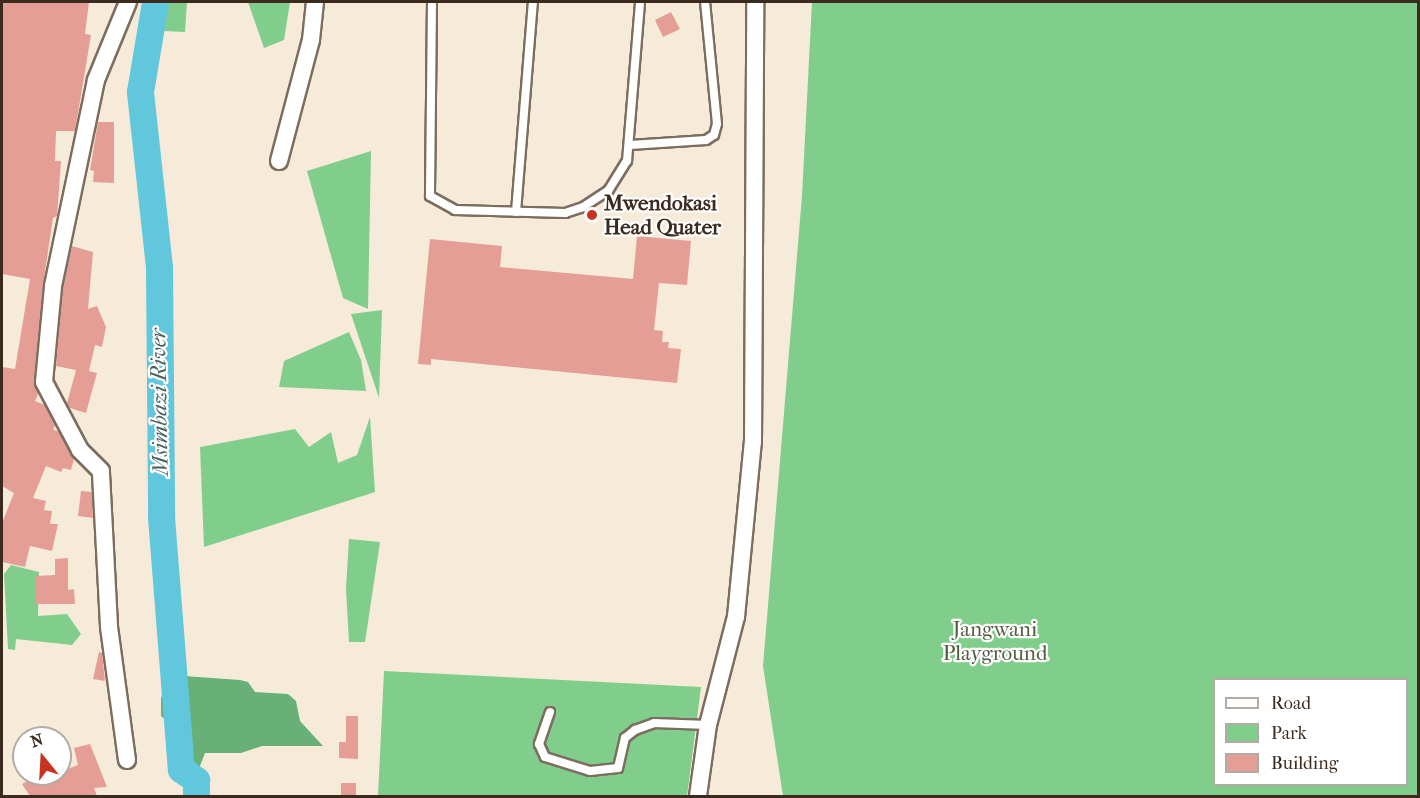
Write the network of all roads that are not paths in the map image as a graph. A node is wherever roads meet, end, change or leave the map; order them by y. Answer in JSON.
{"nodes":[{"id":1,"x":128,"y":2,"type":"edge"},
{"id":2,"x":315,"y":2,"type":"edge"},
{"id":3,"x":432,"y":2,"type":"edge"},
{"id":4,"x":532,"y":2,"type":"edge"},
{"id":5,"x":640,"y":2,"type":"edge"},
{"id":6,"x":705,"y":2,"type":"edge"},
{"id":7,"x":755,"y":2,"type":"edge"},
{"id":8,"x":630,"y":145,"type":"junction"},
{"id":9,"x":279,"y":161,"type":"dead end"},
{"id":10,"x":516,"y":212,"type":"junction"},
{"id":11,"x":550,"y":712,"type":"dead end"},
{"id":12,"x":708,"y":725,"type":"junction"},
{"id":13,"x":127,"y":760,"type":"dead end"},
{"id":14,"x":698,"y":796,"type":"edge"}],
"edges":[{"from":1,"to":13,"type":"street"},
{"from":2,"to":9,"type":"street"},
{"from":3,"to":10,"type":"lane"},
{"from":4,"to":10,"type":"lane"},
{"from":5,"to":8,"type":"lane"},
{"from":6,"to":8,"type":"lane"},
{"from":7,"to":12,"type":"street"},
{"from":8,"to":10,"type":"lane"},
{"from":11,"to":12,"type":"lane"},
{"from":12,"to":14,"type":"street"}]}
